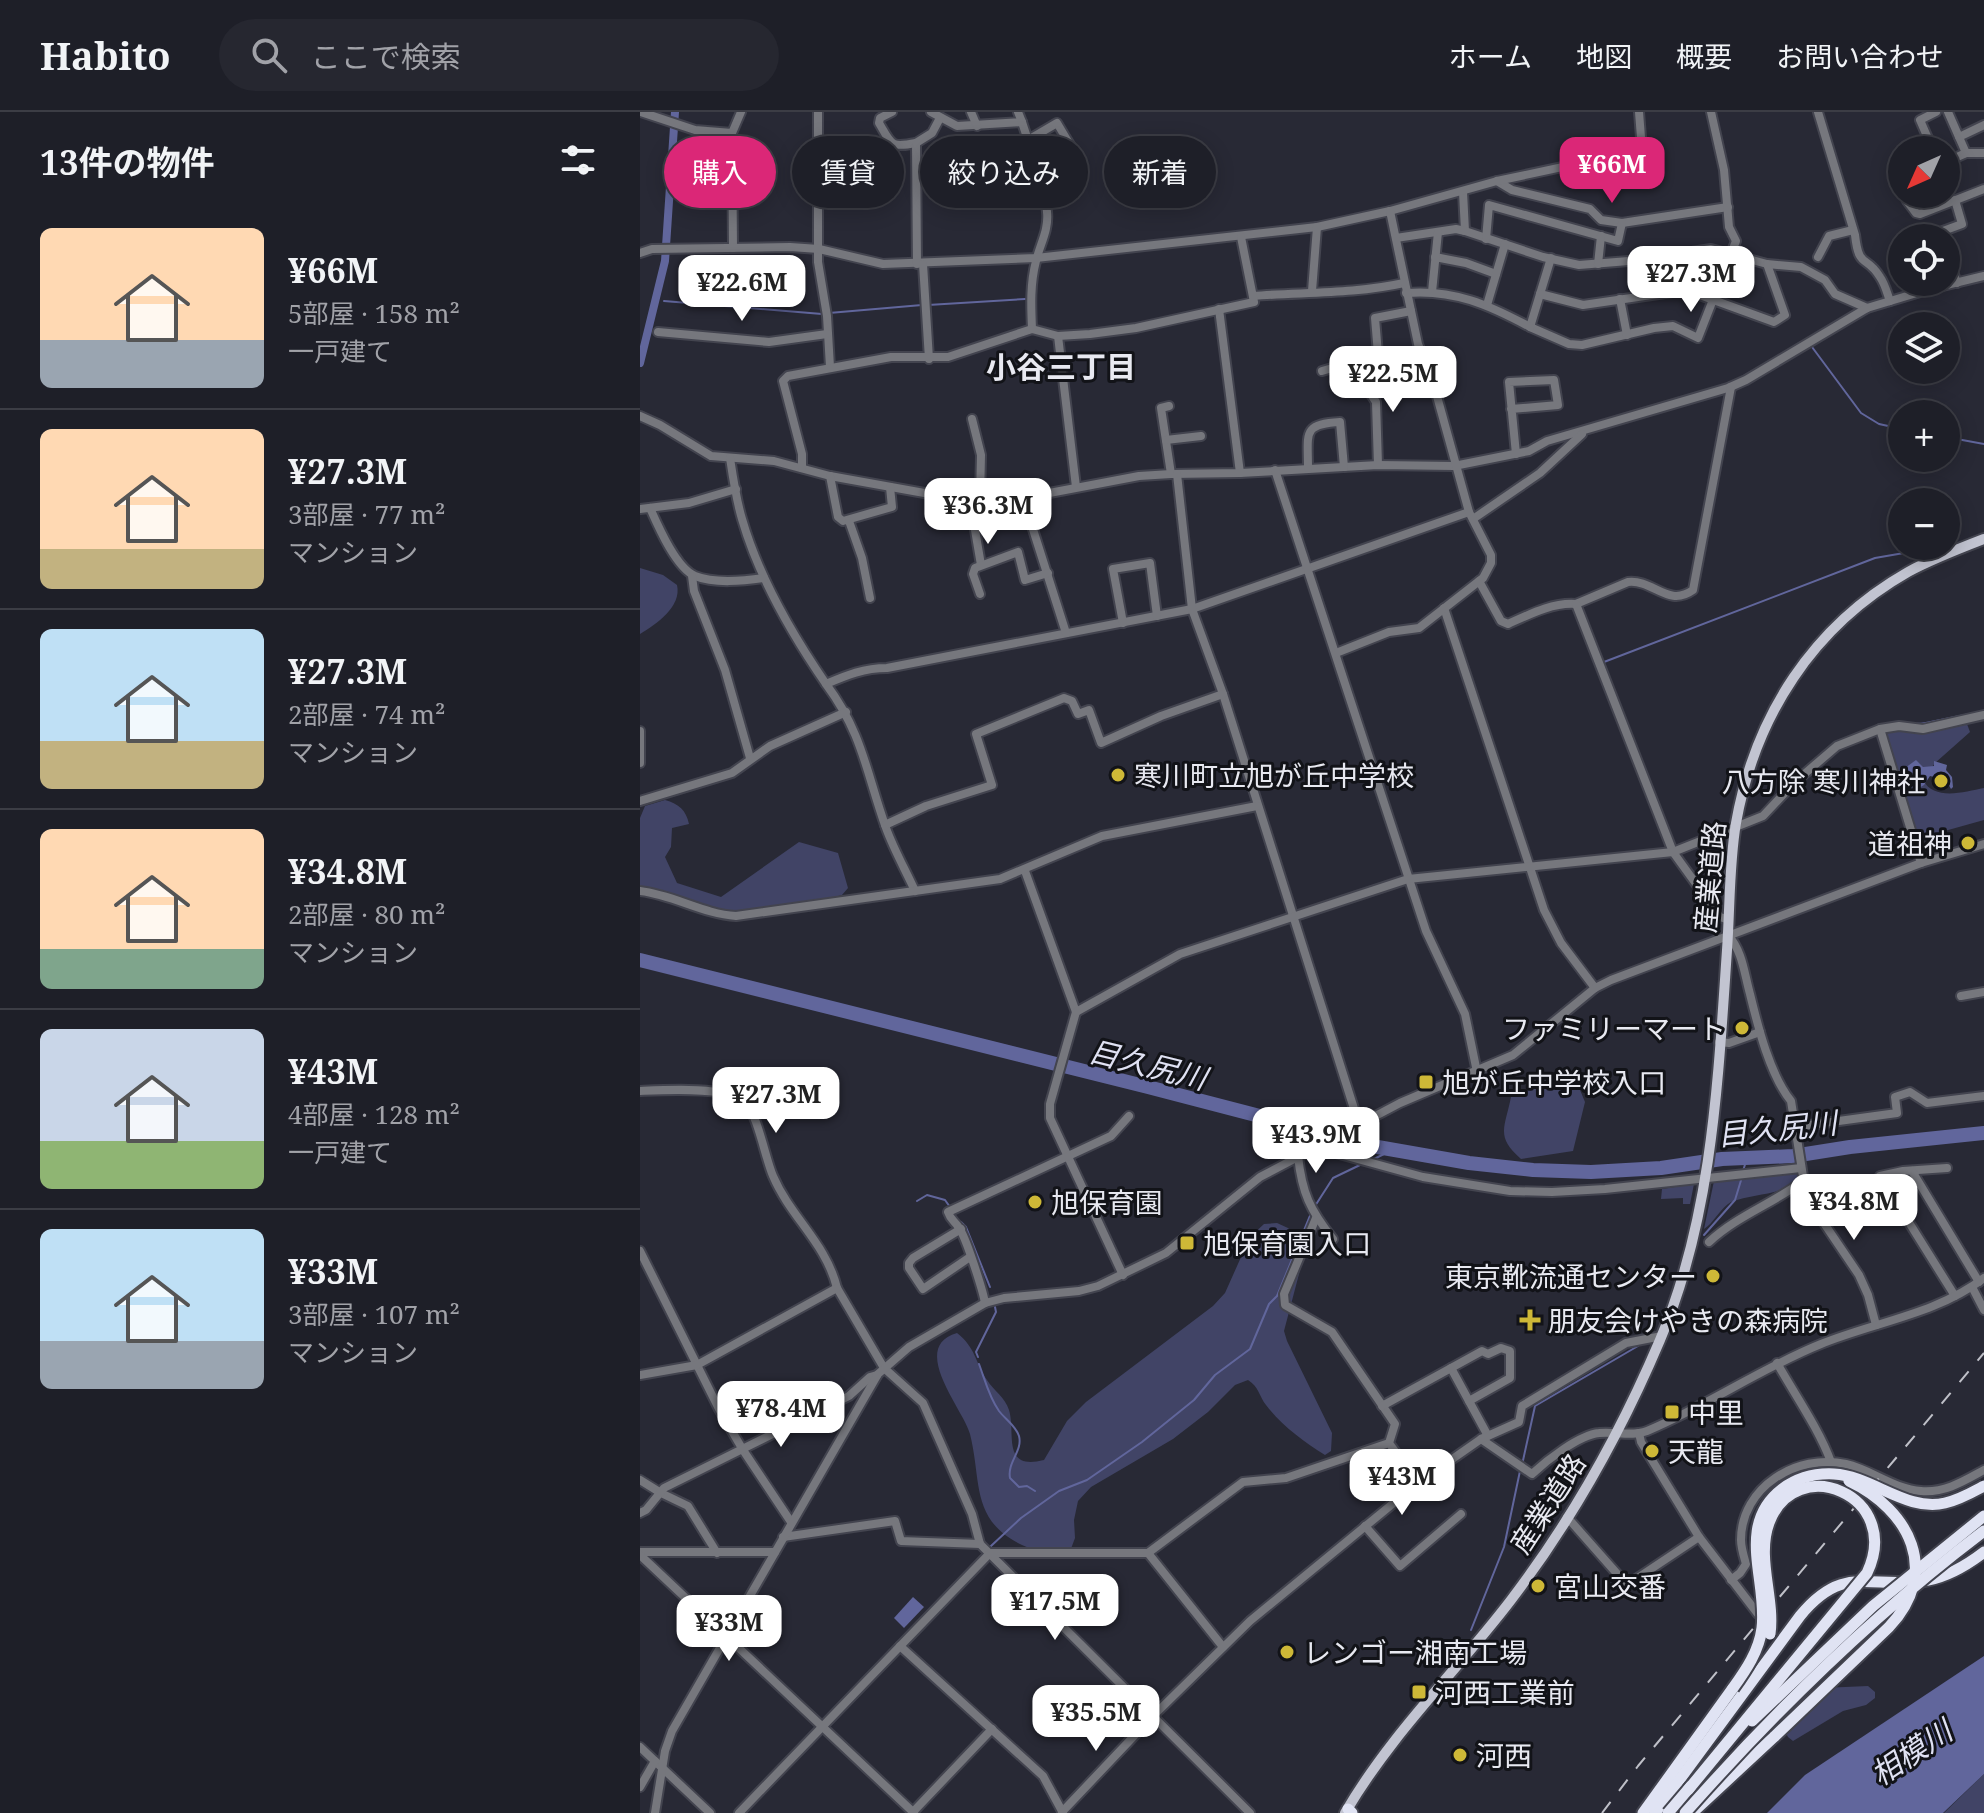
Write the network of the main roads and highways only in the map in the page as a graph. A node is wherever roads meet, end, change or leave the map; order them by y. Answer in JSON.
{"nodes":[{"id":1,"x":1984,"y":539,"type":"edge"},
{"id":2,"x":1809,"y":1476,"type":"junction"},
{"id":3,"x":1984,"y":1486,"type":"edge"},
{"id":4,"x":1984,"y":1516,"type":"edge"},
{"id":5,"x":1984,"y":1531,"type":"edge"},
{"id":6,"x":1984,"y":1552,"type":"edge"},
{"id":7,"x":1741,"y":1694,"type":"junction"},
{"id":8,"x":1688,"y":1790,"type":"junction"},
{"id":9,"x":1348,"y":1812,"type":"edge"},
{"id":10,"x":1643,"y":1813,"type":"edge"},
{"id":11,"x":1655,"y":1813,"type":"edge"},
{"id":12,"x":1668,"y":1813,"type":"edge"},
{"id":13,"x":1685,"y":1813,"type":"edge"},
{"id":14,"x":1692,"y":1813,"type":"edge"}],
"edges":[{"from":1,"to":9,"type":"main road","name":"産業道路"},
{"from":2,"to":3,"type":"highway","bridge":true},
{"from":2,"to":10,"type":"highway","bridge":true},
{"from":2,"to":14,"type":"highway","bridge":true},
{"from":4,"to":8,"type":"highway","bridge":true},
{"from":5,"to":13,"type":"highway","bridge":true},
{"from":6,"to":7,"type":"highway","bridge":true},
{"from":7,"to":8,"type":"highway","bridge":true},
{"from":7,"to":11,"type":"highway"},
{"from":8,"to":12,"type":"highway","bridge":true}]}
